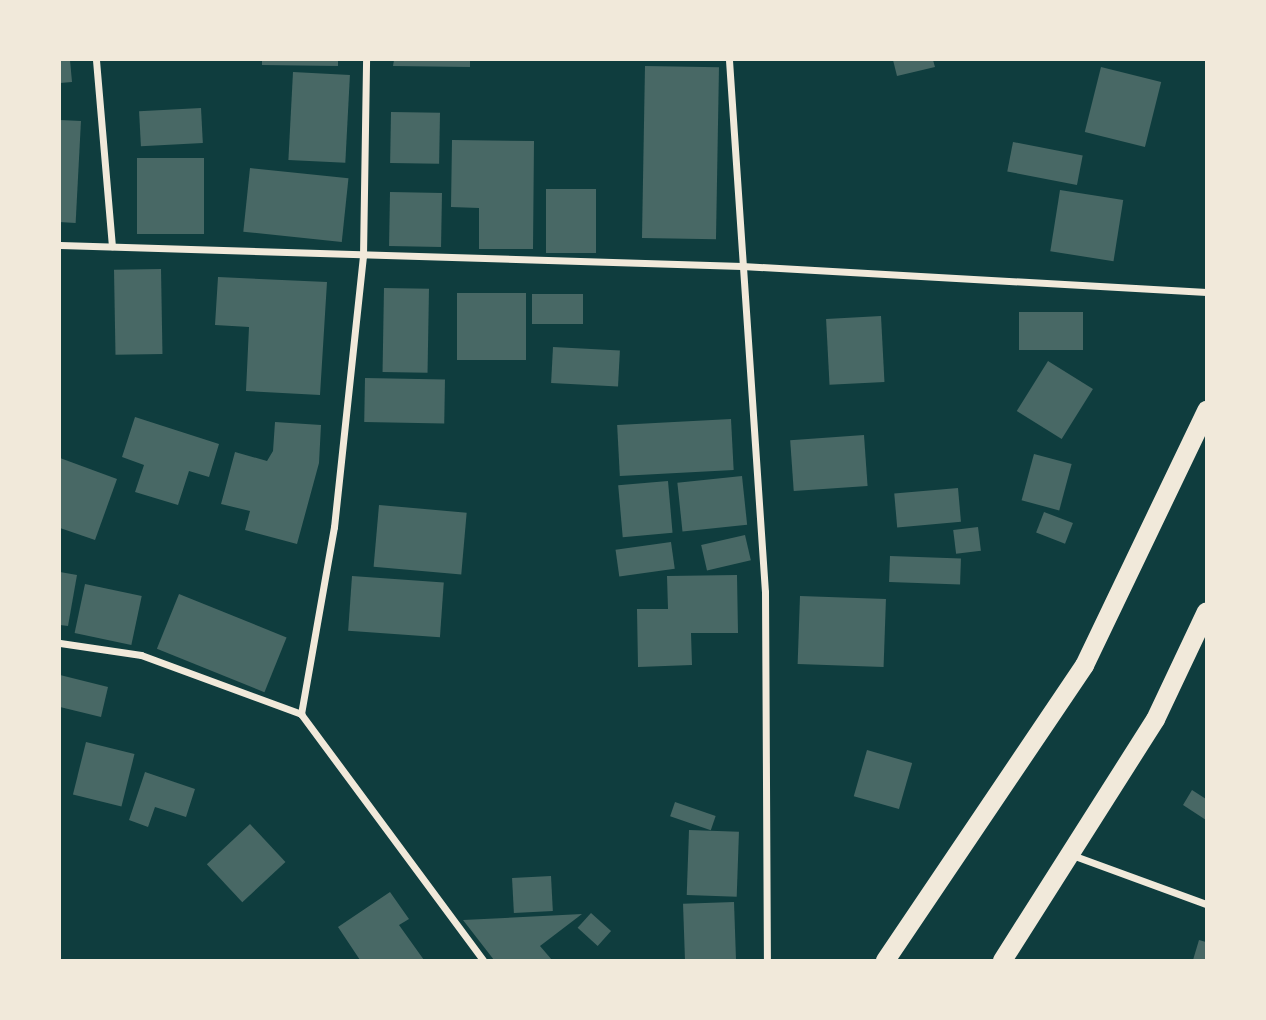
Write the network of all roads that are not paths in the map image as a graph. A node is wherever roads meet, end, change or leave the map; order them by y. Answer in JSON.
{"nodes":[{"id":1,"x":96,"y":60,"type":"edge"},
{"id":2,"x":366,"y":60,"type":"edge"},
{"id":3,"x":729,"y":60,"type":"edge"},
{"id":4,"x":60,"y":245,"type":"edge"},
{"id":5,"x":112,"y":246,"type":"junction"},
{"id":6,"x":363,"y":256,"type":"junction"},
{"id":7,"x":742,"y":266,"type":"junction"},
{"id":8,"x":1206,"y":292,"type":"edge"},
{"id":9,"x":1206,"y":410,"type":"edge"},
{"id":10,"x":1206,"y":611,"type":"edge"},
{"id":11,"x":60,"y":643,"type":"edge"},
{"id":12,"x":301,"y":714,"type":"junction"},
{"id":13,"x":1070,"y":855,"type":"junction"},
{"id":14,"x":1206,"y":904,"type":"edge"},
{"id":15,"x":483,"y":961,"type":"edge"},
{"id":16,"x":767,"y":961,"type":"edge"},
{"id":17,"x":885,"y":961,"type":"edge"},
{"id":18,"x":1002,"y":961,"type":"edge"}],
"edges":[{"from":1,"to":5,"type":"street"},
{"from":2,"to":6,"type":"street"},
{"from":3,"to":7,"type":"street"},
{"from":4,"to":5,"type":"street"},
{"from":5,"to":6,"type":"street"},
{"from":6,"to":7,"type":"street"},
{"from":6,"to":12,"type":"street"},
{"from":7,"to":8,"type":"street"},
{"from":7,"to":16,"type":"street"},
{"from":9,"to":17,"type":"highway"},
{"from":10,"to":13,"type":"highway"},
{"from":11,"to":12,"type":"street"},
{"from":12,"to":15,"type":"street"},
{"from":13,"to":14,"type":"street"},
{"from":13,"to":18,"type":"highway"}]}
